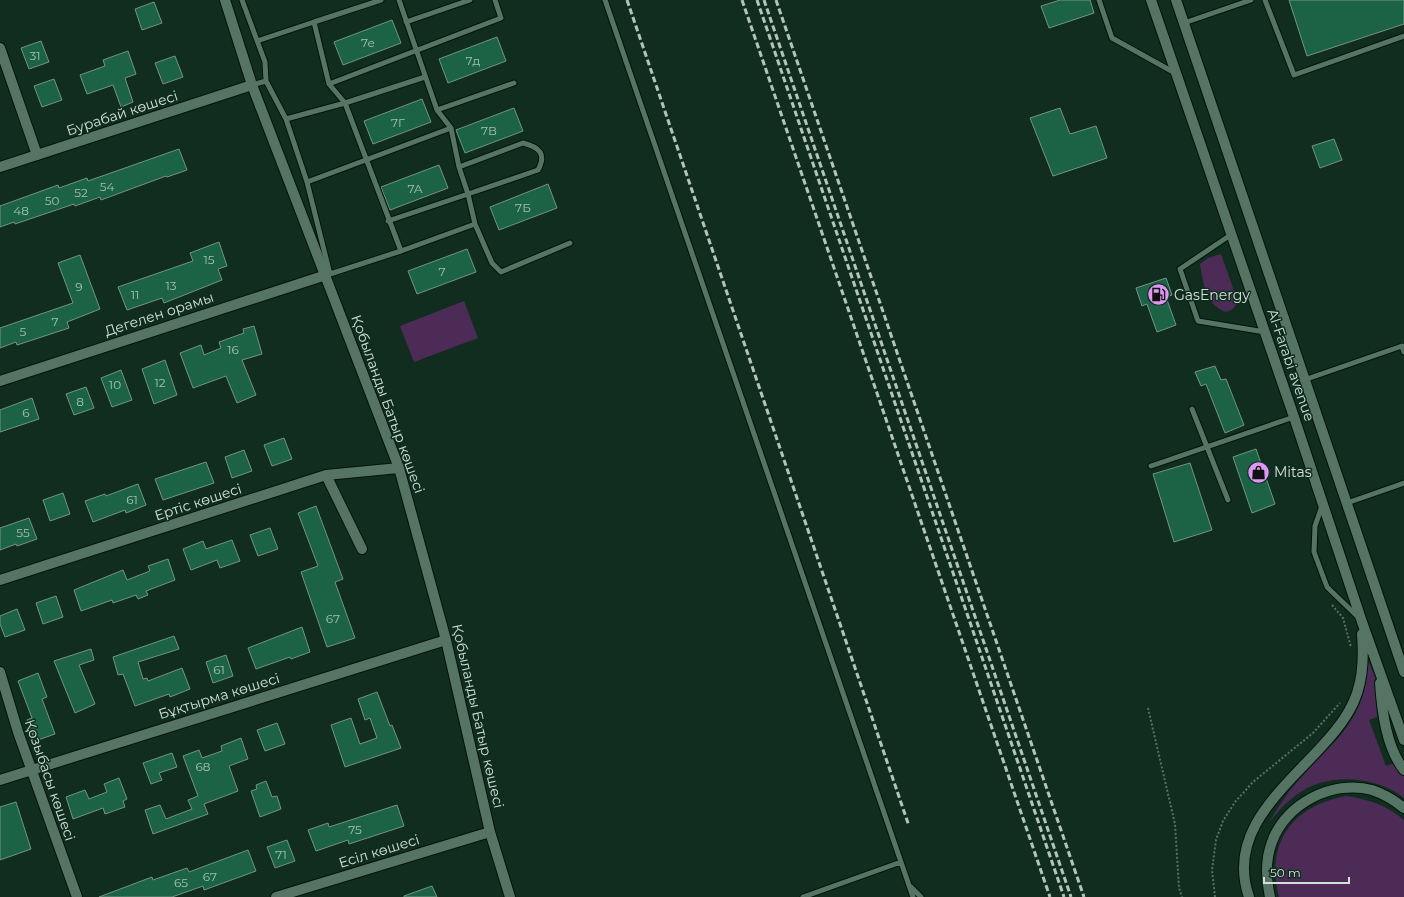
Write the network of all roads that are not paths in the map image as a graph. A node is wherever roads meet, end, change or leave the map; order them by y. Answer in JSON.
{"nodes":[{"id":1,"x":225,"y":0,"type":"edge"},
{"id":2,"x":242,"y":0,"type":"edge"},
{"id":3,"x":381,"y":0,"type":"edge"},
{"id":4,"x":399,"y":0,"type":"edge"},
{"id":5,"x":470,"y":0,"type":"edge"},
{"id":6,"x":494,"y":0,"type":"edge"},
{"id":7,"x":605,"y":0,"type":"edge"},
{"id":8,"x":1098,"y":0,"type":"edge"},
{"id":9,"x":1152,"y":0,"type":"edge"},
{"id":10,"x":1176,"y":0,"type":"edge"},
{"id":11,"x":1251,"y":0,"type":"edge"},
{"id":12,"x":1265,"y":0,"type":"edge"},
{"id":13,"x":314,"y":22,"type":"junction"},
{"id":14,"x":406,"y":22,"type":"junction"},
{"id":15,"x":1184,"y":23,"type":"junction"},
{"id":16,"x":1404,"y":36,"type":"edge"},
{"id":17,"x":257,"y":41,"type":"junction"},
{"id":18,"x":0,"y":48,"type":"edge"},
{"id":19,"x":415,"y":51,"type":"junction"},
{"id":20,"x":1178,"y":75,"type":"junction"},
{"id":21,"x":425,"y":77,"type":"junction"},
{"id":22,"x":266,"y":81,"type":"junction"},
{"id":23,"x":514,"y":83,"type":"dead end"},
{"id":24,"x":329,"y":84,"type":"junction"},
{"id":25,"x":252,"y":85,"type":"junction"},
{"id":26,"x":345,"y":103,"type":"junction"},
{"id":27,"x":437,"y":110,"type":"junction"},
{"id":28,"x":286,"y":119,"type":"junction"},
{"id":29,"x":451,"y":128,"type":"junction"},
{"id":30,"x":37,"y":155,"type":"junction"},
{"id":31,"x":366,"y":161,"type":"junction"},
{"id":32,"x":459,"y":166,"type":"junction"},
{"id":33,"x":0,"y":167,"type":"edge"},
{"id":34,"x":307,"y":182,"type":"junction"},
{"id":35,"x":468,"y":194,"type":"junction"},
{"id":36,"x":388,"y":221,"type":"junction"},
{"id":37,"x":475,"y":224,"type":"junction"},
{"id":38,"x":1232,"y":234,"type":"junction"},
{"id":39,"x":570,"y":243,"type":"dead end"},
{"id":40,"x":401,"y":251,"type":"junction"},
{"id":41,"x":328,"y":274,"type":"junction"},
{"id":42,"x":1266,"y":332,"type":"junction"},
{"id":43,"x":1403,"y":345,"type":"edge"},
{"id":44,"x":1404,"y":352,"type":"edge"},
{"id":45,"x":0,"y":380,"type":"edge"},
{"id":46,"x":1304,"y":380,"type":"junction"},
{"id":47,"x":1192,"y":409,"type":"dead end"},
{"id":48,"x":1294,"y":417,"type":"junction"},
{"id":49,"x":1208,"y":446,"type":"junction"},
{"id":50,"x":1151,"y":466,"type":"dead end"},
{"id":51,"x":399,"y":468,"type":"junction"},
{"id":52,"x":326,"y":475,"type":"junction"},
{"id":53,"x":1404,"y":483,"type":"edge"},
{"id":54,"x":1228,"y":500,"type":"dead end"},
{"id":55,"x":1347,"y":503,"type":"junction"},
{"id":56,"x":1323,"y":505,"type":"junction"},
{"id":57,"x":362,"y":549,"type":"dead end"},
{"id":58,"x":0,"y":580,"type":"edge"},
{"id":59,"x":1362,"y":622,"type":"junction"},
{"id":60,"x":1392,"y":637,"type":"junction"},
{"id":61,"x":446,"y":640,"type":"junction"},
{"id":62,"x":1404,"y":658,"type":"edge"},
{"id":63,"x":1379,"y":669,"type":"junction"},
{"id":64,"x":0,"y":672,"type":"edge"},
{"id":65,"x":1404,"y":672,"type":"edge"},
{"id":66,"x":1404,"y":740,"type":"edge"},
{"id":67,"x":31,"y":769,"type":"junction"},
{"id":68,"x":1404,"y":770,"type":"edge"},
{"id":69,"x":0,"y":780,"type":"edge"},
{"id":70,"x":1404,"y":808,"type":"edge"},
{"id":71,"x":490,"y":832,"type":"junction"},
{"id":72,"x":901,"y":862,"type":"junction"},
{"id":73,"x":909,"y":884,"type":"junction"},
{"id":74,"x":77,"y":897,"type":"edge"},
{"id":75,"x":276,"y":897,"type":"edge"},
{"id":76,"x":510,"y":897,"type":"edge"},
{"id":77,"x":803,"y":897,"type":"edge"},
{"id":78,"x":913,"y":897,"type":"edge"},
{"id":79,"x":921,"y":897,"type":"edge"},
{"id":80,"x":1249,"y":897,"type":"edge"},
{"id":81,"x":1270,"y":897,"type":"edge"}],
"edges":[{"from":1,"to":25,"type":"street","name":"Қобыланды Батыр көшесі"},
{"from":2,"to":17,"type":"lane"},
{"from":3,"to":13,"type":"lane"},
{"from":4,"to":14,"type":"lane"},
{"from":5,"to":14,"type":"lane"},
{"from":6,"to":19,"type":"lane"},
{"from":7,"to":72,"type":"lane"},
{"from":8,"to":20,"type":"lane"},
{"from":9,"to":20,"type":"street","name":"Al-Farabi avenue"},
{"from":10,"to":15,"type":"street","name":"Al-Farabi avenue"},
{"from":11,"to":15,"type":"lane"},
{"from":12,"to":16,"type":"lane"},
{"from":13,"to":17,"type":"lane"},
{"from":13,"to":24,"type":"lane"},
{"from":14,"to":19,"type":"lane"},
{"from":15,"to":46,"type":"street","name":"Al-Farabi avenue"},
{"from":17,"to":22,"type":"lane"},
{"from":18,"to":30,"type":"street"},
{"from":19,"to":21,"type":"lane"},
{"from":19,"to":24,"type":"lane"},
{"from":20,"to":38,"type":"street","name":"Al-Farabi avenue"},
{"from":21,"to":26,"type":"lane"},
{"from":21,"to":27,"type":"lane"},
{"from":22,"to":25,"type":"lane"},
{"from":22,"to":28,"type":"lane"},
{"from":23,"to":27,"type":"lane"},
{"from":24,"to":26,"type":"lane"},
{"from":25,"to":30,"type":"street","name":"Бурабай көшесі"},
{"from":25,"to":41,"type":"street","name":"Қобыланды Батыр көшесі"},
{"from":26,"to":28,"type":"lane"},
{"from":26,"to":31,"type":"lane"},
{"from":27,"to":29,"type":"lane"},
{"from":28,"to":34,"type":"lane"},
{"from":29,"to":31,"type":"lane"},
{"from":29,"to":32,"type":"lane"},
{"from":30,"to":33,"type":"street","name":"Бурабай көшесі"},
{"from":31,"to":34,"type":"lane"},
{"from":31,"to":36,"type":"lane"},
{"from":32,"to":35,"type":"lane"},
{"from":32,"to":35,"type":"lane"},
{"from":34,"to":41,"type":"lane"},
{"from":35,"to":36,"type":"lane"},
{"from":35,"to":37,"type":"lane"},
{"from":36,"to":40,"type":"lane"},
{"from":37,"to":39,"type":"lane"},
{"from":37,"to":40,"type":"lane"},
{"from":38,"to":42,"type":"street","name":"Al-Farabi avenue"},
{"from":38,"to":42,"type":"lane"},
{"from":40,"to":41,"type":"lane"},
{"from":41,"to":45,"type":"street","name":"Дегелен орамы"},
{"from":41,"to":51,"type":"street","name":"Қобыланды Батыр көшесі"},
{"from":42,"to":48,"type":"street","name":"Al-Farabi avenue"},
{"from":43,"to":44,"type":"lane"},
{"from":43,"to":46,"type":"lane"},
{"from":46,"to":55,"type":"street","name":"Al-Farabi avenue"},
{"from":47,"to":49,"type":"lane"},
{"from":48,"to":49,"type":"lane"},
{"from":48,"to":56,"type":"street","name":"Al-Farabi avenue"},
{"from":49,"to":50,"type":"lane"},
{"from":49,"to":54,"type":"lane"},
{"from":51,"to":52,"type":"street","name":"Ертіс көшесі"},
{"from":51,"to":61,"type":"street","name":"Қобыланды Батыр көшесі"},
{"from":52,"to":57,"type":"street"},
{"from":52,"to":58,"type":"street","name":"Ертіс көшесі"},
{"from":53,"to":55,"type":"lane"},
{"from":55,"to":60,"type":"street","name":"Al-Farabi avenue"},
{"from":56,"to":59,"type":"street","name":"Al-Farabi avenue"},
{"from":56,"to":59,"type":"lane"},
{"from":59,"to":63,"type":"street","name":"Al-Farabi avenue"},
{"from":59,"to":80,"type":"street"},
{"from":60,"to":62,"type":"street"},
{"from":60,"to":65,"type":"street","name":"Al-Farabi avenue"},
{"from":61,"to":67,"type":"street","name":"Бұқтырма көшесі"},
{"from":61,"to":71,"type":"street","name":"Қобыланды Батыр көшесі"},
{"from":63,"to":66,"type":"street","name":"Al-Farabi avenue"},
{"from":63,"to":68,"type":"street"},
{"from":64,"to":67,"type":"street","name":"Қозыбасы көшесі"},
{"from":67,"to":69,"type":"street","name":"Бұқтырма көшесі"},
{"from":67,"to":74,"type":"street","name":"Қозыбасы көшесі"},
{"from":70,"to":81,"type":"street"},
{"from":71,"to":75,"type":"street","name":"Есіл көшесі"},
{"from":71,"to":76,"type":"street","name":"Қобыланды Батыр көшесі"},
{"from":72,"to":73,"type":"lane"},
{"from":72,"to":77,"type":"lane"},
{"from":73,"to":78,"type":"lane"},
{"from":73,"to":79,"type":"lane"}]}
